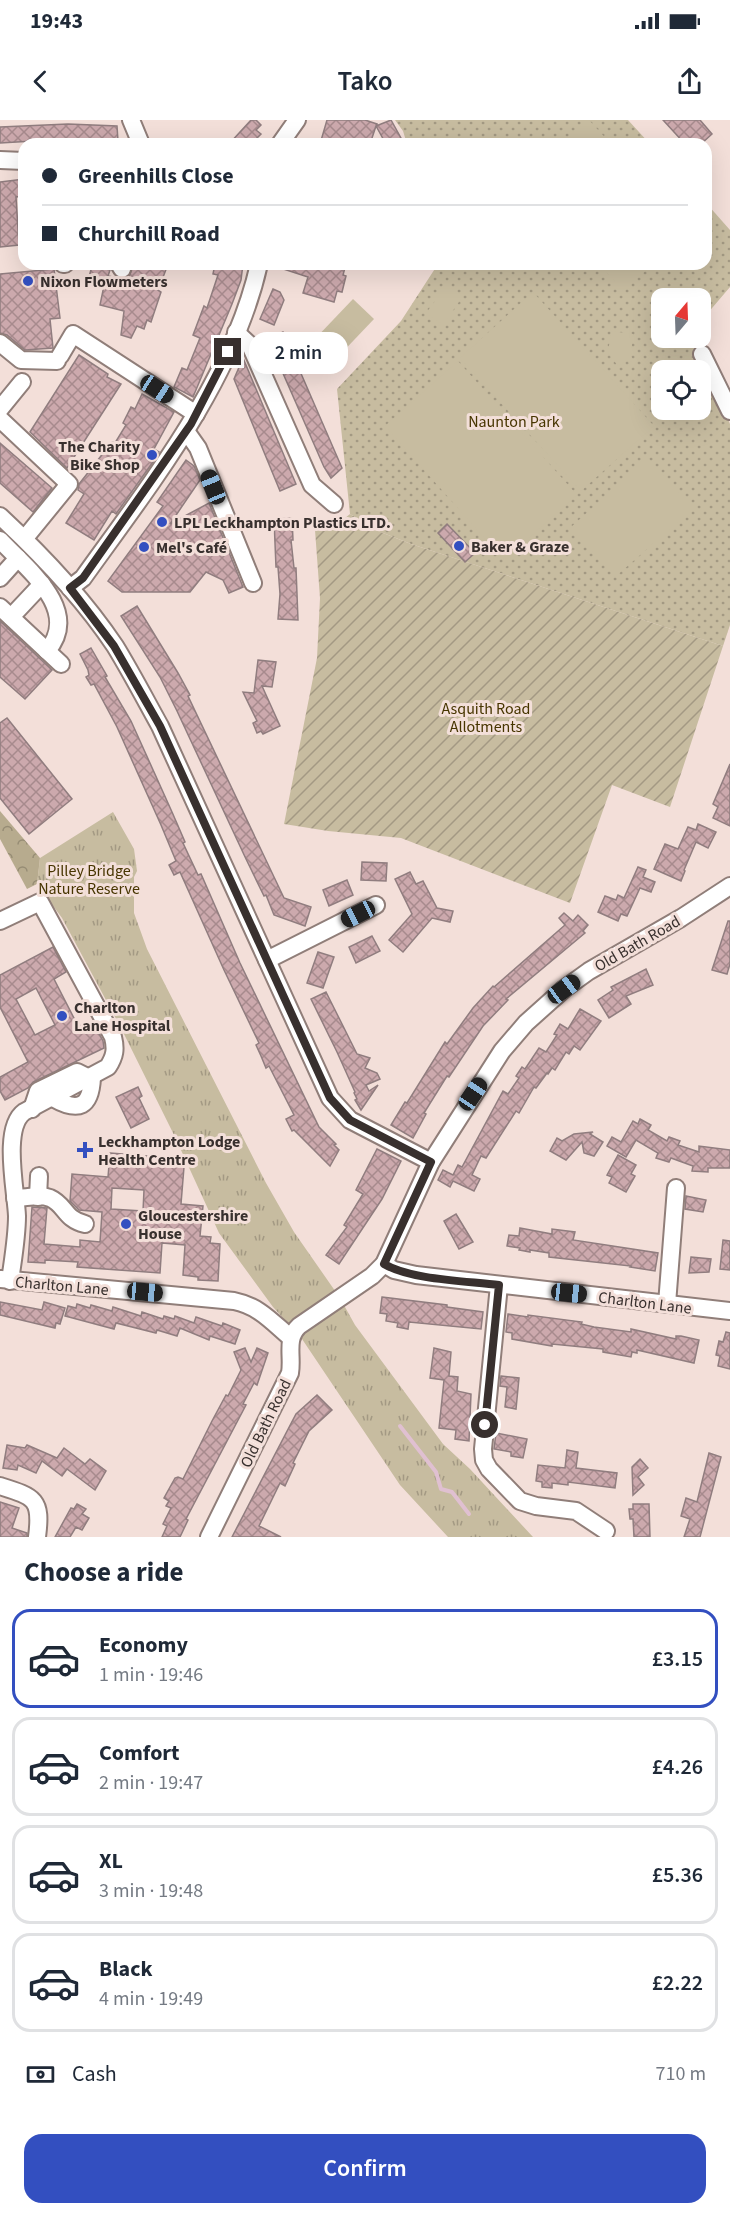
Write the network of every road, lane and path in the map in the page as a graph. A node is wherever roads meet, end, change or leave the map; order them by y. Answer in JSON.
{"nodes":[{"id":1,"x":131,"y":120,"type":"edge"},
{"id":2,"x":292,"y":122,"type":"edge"},
{"id":3,"x":138,"y":138,"type":"edge"},
{"id":4,"x":283,"y":138,"type":"edge"},
{"id":5,"x":0,"y":160,"type":"edge"},
{"id":6,"x":18,"y":161,"type":"edge"},
{"id":7,"x":257,"y":270,"type":"edge"},
{"id":8,"x":236,"y":332,"type":"junction"},
{"id":9,"x":0,"y":343,"type":"edge"},
{"id":10,"x":702,"y":354,"type":"dead end"},
{"id":11,"x":22,"y":382,"type":"dead end"},
{"id":12,"x":0,"y":409,"type":"edge"},
{"id":13,"x":730,"y":411,"type":"edge"},
{"id":14,"x":196,"y":414,"type":"junction"},
{"id":15,"x":0,"y":420,"type":"edge"},
{"id":16,"x":186,"y":431,"type":"junction"},
{"id":17,"x":334,"y":504,"type":"dead end"},
{"id":18,"x":0,"y":516,"type":"edge"},
{"id":19,"x":25,"y":538,"type":"junction"},
{"id":20,"x":0,"y":540,"type":"edge"},
{"id":21,"x":18,"y":558,"type":"junction"},
{"id":22,"x":0,"y":578,"type":"edge"},
{"id":23,"x":253,"y":583,"type":"dead end"},
{"id":24,"x":42,"y":584,"type":"junction"},
{"id":25,"x":70,"y":588,"type":"junction"},
{"id":26,"x":5,"y":612,"type":"edge"},
{"id":27,"x":47,"y":651,"type":"junction"},
{"id":28,"x":61,"y":664,"type":"dead end"},
{"id":29,"x":730,"y":886,"type":"edge"},
{"id":30,"x":376,"y":905,"type":"dead end"},
{"id":31,"x":0,"y":921,"type":"edge"},
{"id":32,"x":267,"y":960,"type":"junction"},
{"id":33,"x":79,"y":1078,"type":"junction"},
{"id":34,"x":52,"y":1098,"type":"junction"},
{"id":35,"x":32,"y":1108,"type":"junction"},
{"id":36,"x":431,"y":1162,"type":"junction"},
{"id":37,"x":6,"y":1173,"type":"edge"},
{"id":38,"x":39,"y":1176,"type":"dead end"},
{"id":39,"x":676,"y":1188,"type":"dead end"},
{"id":40,"x":38,"y":1197,"type":"junction"},
{"id":41,"x":15,"y":1198,"type":"junction"},
{"id":42,"x":86,"y":1224,"type":"dead end"},
{"id":43,"x":384,"y":1264,"type":"junction"},
{"id":44,"x":5,"y":1280,"type":"edge"},
{"id":45,"x":499,"y":1285,"type":"junction"},
{"id":46,"x":667,"y":1304,"type":"junction"},
{"id":47,"x":730,"y":1311,"type":"edge"},
{"id":48,"x":291,"y":1338,"type":"junction"},
{"id":49,"x":0,"y":1486,"type":"edge"},
{"id":50,"x":606,"y":1531,"type":"dead end"},
{"id":51,"x":37,"y":1537,"type":"edge"},
{"id":52,"x":209,"y":1537,"type":"edge"}],
"edges":[{"from":1,"to":3,"type":"street"},
{"from":2,"to":4,"type":"street"},
{"from":5,"to":6,"type":"street"},
{"from":7,"to":8,"type":"street"},
{"from":8,"to":14,"type":"street"},
{"from":8,"to":17,"type":"street"},
{"from":9,"to":14,"type":"street"},
{"from":10,"to":13,"type":"street"},
{"from":11,"to":12,"type":"street"},
{"from":14,"to":16,"type":"street"},
{"from":15,"to":19,"type":"street"},
{"from":16,"to":23,"type":"street"},
{"from":16,"to":25,"type":"street"},
{"from":18,"to":19,"type":"street"},
{"from":19,"to":25,"type":"street"},
{"from":20,"to":21,"type":"street"},
{"from":21,"to":22,"type":"street"},
{"from":21,"to":24,"type":"street"},
{"from":24,"to":26,"type":"street"},
{"from":24,"to":27,"type":"street"},
{"from":25,"to":32,"type":"street"},
{"from":26,"to":27,"type":"street"},
{"from":27,"to":28,"type":"street"},
{"from":29,"to":36,"type":"street","name":"Old Bath Road"},
{"from":30,"to":32,"type":"street"},
{"from":31,"to":33,"type":"street"},
{"from":32,"to":36,"type":"street"},
{"from":33,"to":34,"type":"street"},
{"from":33,"to":34,"type":"street"},
{"from":33,"to":35,"type":"street"},
{"from":34,"to":35,"type":"street"},
{"from":35,"to":37,"type":"street"},
{"from":36,"to":43,"type":"street","name":"Old Bath Road"},
{"from":37,"to":41,"type":"street"},
{"from":38,"to":40,"type":"street"},
{"from":39,"to":46,"type":"street"},
{"from":40,"to":41,"type":"street"},
{"from":40,"to":42,"type":"street"},
{"from":41,"to":44,"type":"street"},
{"from":43,"to":45,"type":"street","name":"Charlton Lane"},
{"from":43,"to":48,"type":"street","name":"Old Bath Road"},
{"from":44,"to":48,"type":"street","name":"Charlton Lane"},
{"from":45,"to":46,"type":"street","name":"Charlton Lane"},
{"from":45,"to":50,"type":"street"},
{"from":46,"to":47,"type":"street","name":"Charlton Lane"},
{"from":48,"to":52,"type":"street","name":"Old Bath Road"},
{"from":49,"to":51,"type":"street"}]}
